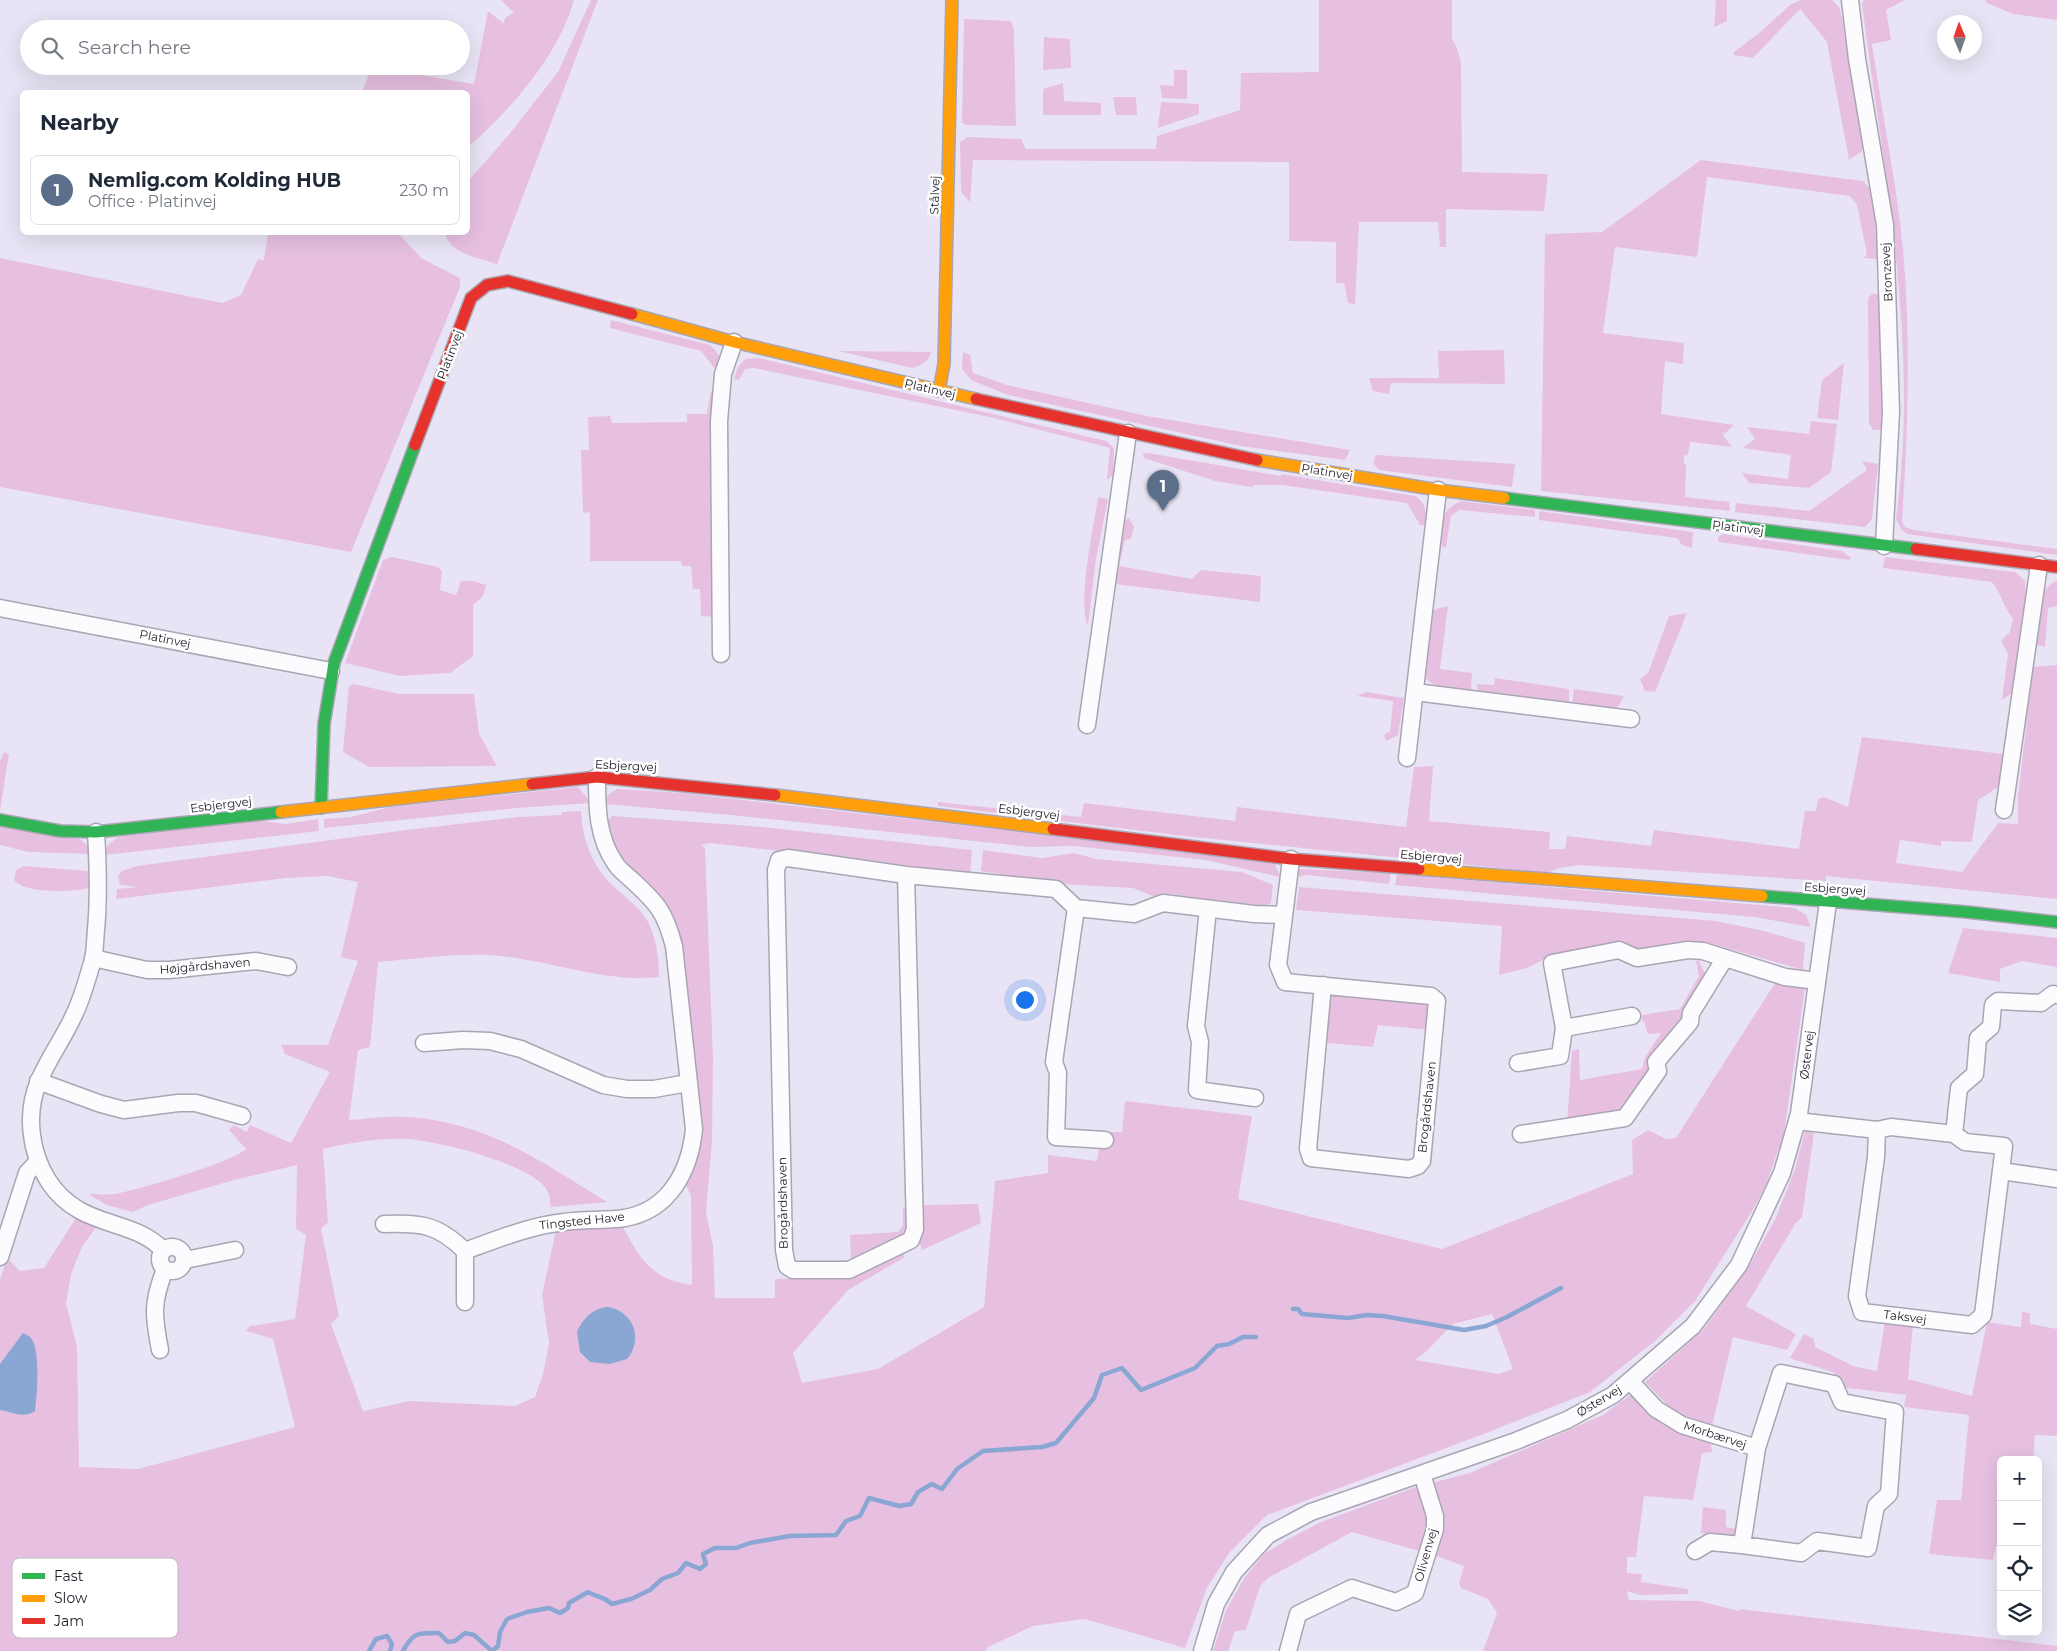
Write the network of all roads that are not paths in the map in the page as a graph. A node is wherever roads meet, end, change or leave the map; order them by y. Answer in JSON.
{"nodes":[{"id":1,"x":952,"y":0,"type":"edge"},
{"id":2,"x":1850,"y":0,"type":"edge"},
{"id":3,"x":734,"y":342,"type":"junction"},
{"id":4,"x":939,"y":391,"type":"junction"},
{"id":5,"x":1128,"y":433,"type":"junction"},
{"id":6,"x":1438,"y":490,"type":"junction"},
{"id":7,"x":1884,"y":546,"type":"junction"},
{"id":8,"x":2039,"y":565,"type":"junction"},
{"id":9,"x":2057,"y":567,"type":"edge"},
{"id":10,"x":0,"y":608,"type":"edge"},
{"id":11,"x":721,"y":654,"type":"dead end"},
{"id":12,"x":330,"y":671,"type":"junction"},
{"id":13,"x":1415,"y":692,"type":"junction"},
{"id":14,"x":1631,"y":719,"type":"dead end"},
{"id":15,"x":1087,"y":725,"type":"dead end"},
{"id":16,"x":1407,"y":758,"type":"dead end"},
{"id":17,"x":597,"y":777,"type":"junction"},
{"id":18,"x":321,"y":808,"type":"junction"},
{"id":19,"x":2004,"y":810,"type":"dead end"},
{"id":20,"x":0,"y":820,"type":"edge"},
{"id":21,"x":96,"y":832,"type":"junction"},
{"id":22,"x":1291,"y":859,"type":"junction"},
{"id":23,"x":906,"y":875,"type":"junction"},
{"id":24,"x":1828,"y":902,"type":"junction"},
{"id":25,"x":1076,"y":908,"type":"junction"},
{"id":26,"x":1208,"y":909,"type":"junction"},
{"id":27,"x":1283,"y":915,"type":"junction"},
{"id":28,"x":2057,"y":922,"type":"edge"},
{"id":29,"x":93,"y":958,"type":"junction"},
{"id":30,"x":1725,"y":958,"type":"junction"},
{"id":31,"x":288,"y":967,"type":"dead end"},
{"id":32,"x":1817,"y":981,"type":"junction"},
{"id":33,"x":1323,"y":985,"type":"junction"},
{"id":34,"x":2057,"y":995,"type":"edge"},
{"id":35,"x":1632,"y":1016,"type":"dead end"},
{"id":36,"x":1564,"y":1028,"type":"junction"},
{"id":37,"x":424,"y":1043,"type":"dead end"},
{"id":38,"x":1518,"y":1063,"type":"dead end"},
{"id":39,"x":38,"y":1081,"type":"junction"},
{"id":40,"x":688,"y":1083,"type":"junction"},
{"id":41,"x":1255,"y":1098,"type":"dead end"},
{"id":42,"x":242,"y":1116,"type":"dead end"},
{"id":43,"x":1797,"y":1121,"type":"junction"},
{"id":44,"x":1877,"y":1130,"type":"junction"},
{"id":45,"x":1521,"y":1134,"type":"dead end"},
{"id":46,"x":1954,"y":1134,"type":"junction"},
{"id":47,"x":1105,"y":1140,"type":"dead end"},
{"id":48,"x":38,"y":1161,"type":"junction"},
{"id":49,"x":2001,"y":1171,"type":"junction"},
{"id":50,"x":2057,"y":1179,"type":"edge"},
{"id":51,"x":384,"y":1224,"type":"dead end"},
{"id":52,"x":163,"y":1250,"type":"junction"},
{"id":53,"x":235,"y":1250,"type":"dead end"},
{"id":54,"x":465,"y":1251,"type":"junction"},
{"id":55,"x":0,"y":1257,"type":"edge"},
{"id":56,"x":185,"y":1260,"type":"junction"},
{"id":57,"x":165,"y":1269,"type":"junction"},
{"id":58,"x":465,"y":1302,"type":"dead end"},
{"id":59,"x":160,"y":1350,"type":"dead end"},
{"id":60,"x":1630,"y":1381,"type":"junction"},
{"id":61,"x":1757,"y":1448,"type":"junction"},
{"id":62,"x":1422,"y":1474,"type":"junction"},
{"id":63,"x":1742,"y":1545,"type":"junction"},
{"id":64,"x":1694,"y":1551,"type":"dead end"},
{"id":65,"x":1202,"y":1651,"type":"edge"},
{"id":66,"x":1288,"y":1651,"type":"edge"}],
"edges":[{"from":1,"to":4,"type":"street","name":"Stålvej"},
{"from":2,"to":7,"type":"street","name":"Bronzevej"},
{"from":3,"to":4,"type":"street","name":"Platinvej"},
{"from":3,"to":11,"type":"street"},
{"from":3,"to":12,"type":"street","name":"Platinvej"},
{"from":4,"to":5,"type":"street","name":"Platinvej"},
{"from":5,"to":6,"type":"street","name":"Platinvej"},
{"from":5,"to":15,"type":"street"},
{"from":6,"to":7,"type":"street","name":"Platinvej"},
{"from":6,"to":13,"type":"street"},
{"from":7,"to":8,"type":"street","name":"Platinvej"},
{"from":8,"to":9,"type":"street","name":"Platinvej"},
{"from":8,"to":19,"type":"street"},
{"from":10,"to":12,"type":"street","name":"Platinvej"},
{"from":12,"to":18,"type":"street","name":"Platinvej"},
{"from":13,"to":14,"type":"street"},
{"from":13,"to":16,"type":"street"},
{"from":17,"to":18,"type":"street","name":"Esbjergvej"},
{"from":17,"to":22,"type":"street","name":"Esbjergvej"},
{"from":17,"to":40,"type":"street","name":"Tingsted Have"},
{"from":18,"to":21,"type":"street","name":"Esbjergvej"},
{"from":20,"to":21,"type":"street","name":"Esbjergvej"},
{"from":21,"to":29,"type":"street"},
{"from":22,"to":24,"type":"street","name":"Esbjergvej"},
{"from":22,"to":27,"type":"street","name":"Brogårdshaven"},
{"from":23,"to":23,"type":"street","name":"Brogårdshaven"},
{"from":23,"to":25,"type":"street","name":"Brogårdshaven"},
{"from":24,"to":28,"type":"street","name":"Esbjergvej"},
{"from":24,"to":32,"type":"street","name":"Østervej"},
{"from":25,"to":26,"type":"street"},
{"from":25,"to":47,"type":"street"},
{"from":26,"to":27,"type":"street"},
{"from":26,"to":41,"type":"street"},
{"from":27,"to":33,"type":"street","name":"Brogårdshaven"},
{"from":29,"to":31,"type":"street","name":"Højgårdshaven"},
{"from":29,"to":39,"type":"street"},
{"from":30,"to":32,"type":"street"},
{"from":30,"to":36,"type":"street"},
{"from":30,"to":45,"type":"street"},
{"from":32,"to":43,"type":"street","name":"Østervej"},
{"from":33,"to":33,"type":"street","name":"Brogårdshaven"},
{"from":34,"to":46,"type":"street"},
{"from":35,"to":36,"type":"street"},
{"from":36,"to":38,"type":"street"},
{"from":37,"to":40,"type":"street"},
{"from":39,"to":42,"type":"street"},
{"from":39,"to":48,"type":"street"},
{"from":40,"to":54,"type":"street","name":"Tingsted Have"},
{"from":43,"to":44,"type":"street","name":"Taksvej"},
{"from":43,"to":60,"type":"street","name":"Østervej"},
{"from":44,"to":46,"type":"street","name":"Taksvej"},
{"from":44,"to":49,"type":"street","name":"Taksvej"},
{"from":46,"to":49,"type":"street","name":"Taksvej"},
{"from":48,"to":52,"type":"street"},
{"from":48,"to":55,"type":"street"},
{"from":49,"to":50,"type":"street"},
{"from":51,"to":54,"type":"street"},
{"from":52,"to":56,"type":"street"},
{"from":52,"to":57,"type":"street"},
{"from":53,"to":56,"type":"street"},
{"from":54,"to":58,"type":"street"},
{"from":56,"to":57,"type":"street"},
{"from":57,"to":59,"type":"street"},
{"from":60,"to":61,"type":"street","name":"Morbærvej"},
{"from":60,"to":62,"type":"street","name":"Østervej"},
{"from":61,"to":63,"type":"street","name":"Morbærvej"},
{"from":61,"to":63,"type":"street","name":"Morbærvej"},
{"from":62,"to":65,"type":"street","name":"Østervej"},
{"from":62,"to":66,"type":"street","name":"Olivenvej"},
{"from":63,"to":64,"type":"street","name":"Morbærvej"}]}
